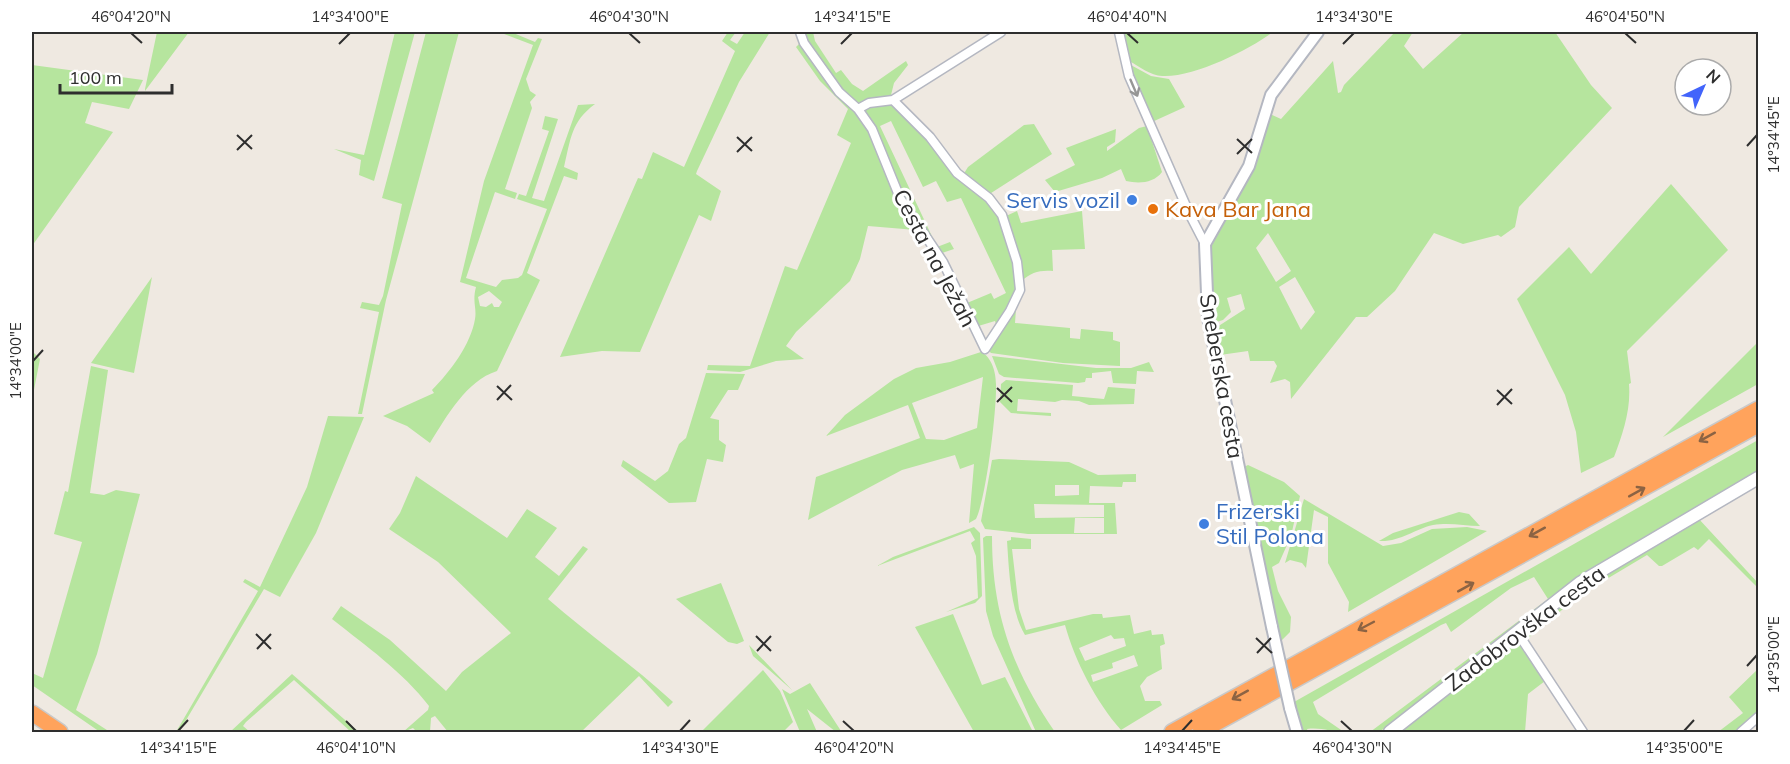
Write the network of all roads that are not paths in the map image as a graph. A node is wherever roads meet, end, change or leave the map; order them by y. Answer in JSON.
{"nodes":[{"id":1,"x":800,"y":32,"type":"edge"},
{"id":2,"x":1002,"y":32,"type":"edge"},
{"id":3,"x":1119,"y":32,"type":"edge"},
{"id":4,"x":1317,"y":32,"type":"edge"},
{"id":5,"x":893,"y":100,"type":"junction"},
{"id":6,"x":858,"y":109,"type":"junction"},
{"id":7,"x":1205,"y":244,"type":"junction"},
{"id":8,"x":1758,"y":409,"type":"edge"},
{"id":9,"x":1758,"y":425,"type":"edge"},
{"id":10,"x":1758,"y":478,"type":"edge"},
{"id":11,"x":1517,"y":632,"type":"junction"},
{"id":12,"x":32,"y":712,"type":"edge"},
{"id":13,"x":1758,"y":717,"type":"edge"},
{"id":14,"x":32,"y":724,"type":"edge"},
{"id":15,"x":43,"y":732,"type":"edge"},
{"id":16,"x":60,"y":732,"type":"edge"},
{"id":17,"x":1172,"y":732,"type":"edge"},
{"id":18,"x":1200,"y":732,"type":"edge"},
{"id":19,"x":1297,"y":732,"type":"edge"},
{"id":20,"x":1390,"y":732,"type":"edge"},
{"id":21,"x":1583,"y":732,"type":"edge"},
{"id":22,"x":1741,"y":732,"type":"edge"}],
"edges":[{"from":1,"to":6,"type":"street","name":"Cesta na Ježah"},
{"from":2,"to":5,"type":"street"},
{"from":3,"to":7,"type":"street","name":"Sneberska cesta","one_way":true},
{"from":4,"to":7,"type":"street"},
{"from":5,"to":6,"type":"street"},
{"from":5,"to":6,"type":"street","name":"Cesta na Ježah"},
{"from":7,"to":19,"type":"street","name":"Sneberska cesta","bridge":true},
{"from":8,"to":17,"type":"highway","one_way":true},
{"from":18,"to":9,"type":"highway","one_way":true},
{"from":10,"to":11,"type":"main road","name":"Zadobrovška cesta"},
{"from":11,"to":20,"type":"main road","name":"Zadobrovška cesta"},
{"from":11,"to":21,"type":"street"},
{"from":12,"to":16,"type":"highway"},
{"from":13,"to":22,"type":"street"},
{"from":14,"to":15,"type":"highway"}]}
